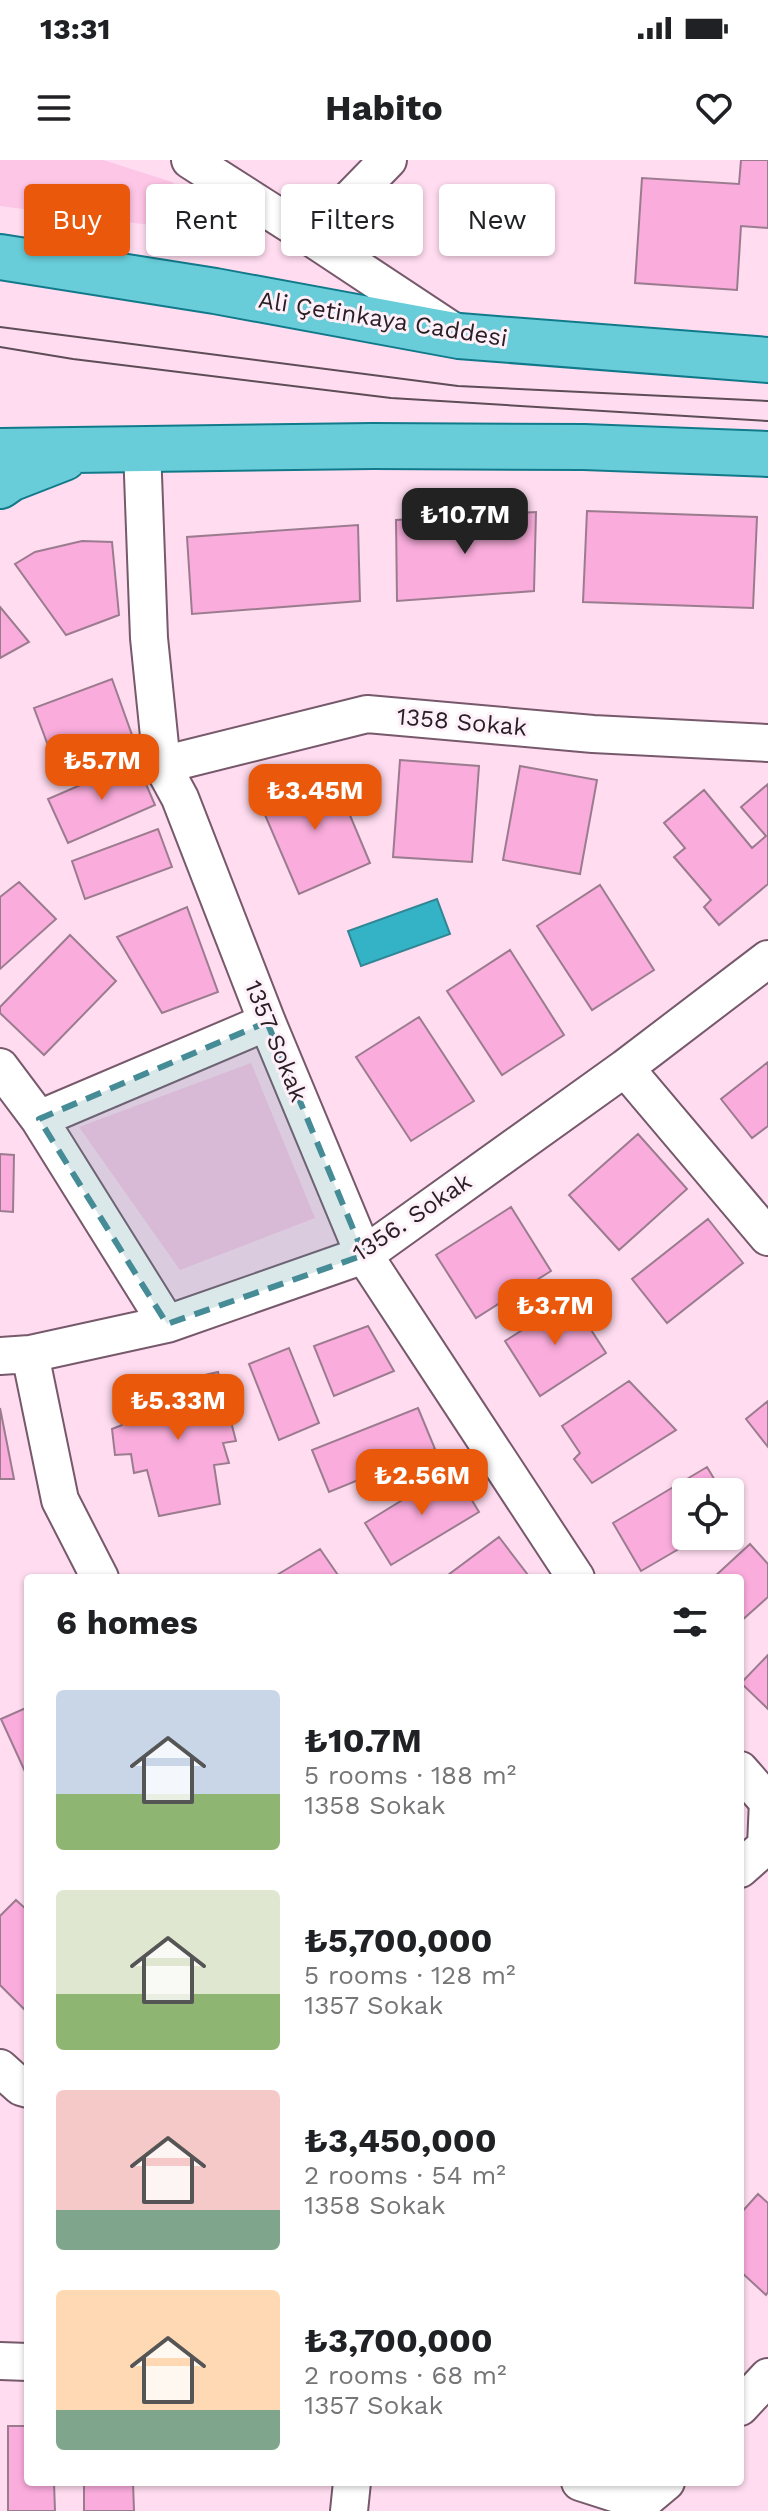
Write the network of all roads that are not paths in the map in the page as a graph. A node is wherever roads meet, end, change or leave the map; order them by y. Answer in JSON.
{"nodes":[{"id":1,"x":190,"y":160,"type":"edge"},
{"id":2,"x":388,"y":160,"type":"edge"},
{"id":3,"x":365,"y":184,"type":"edge"},
{"id":4,"x":281,"y":218,"type":"edge"},
{"id":5,"x":339,"y":256,"type":"edge"},
{"id":6,"x":0,"y":257,"type":"edge"},
{"id":7,"x":459,"y":336,"type":"junction"},
{"id":8,"x":768,"y":360,"type":"edge"},
{"id":9,"x":142,"y":448,"type":"junction"},
{"id":10,"x":84,"y":450,"type":"junction"},
{"id":11,"x":0,"y":451,"type":"edge"},
{"id":12,"x":768,"y":454,"type":"edge"},
{"id":13,"x":0,"y":486,"type":"edge"},
{"id":14,"x":768,"y":743,"type":"edge"},
{"id":15,"x":162,"y":765,"type":"junction"},
{"id":16,"x":768,"y":959,"type":"edge"},
{"id":17,"x":267,"y":1022,"type":"junction"},
{"id":18,"x":0,"y":1067,"type":"edge"},
{"id":19,"x":625,"y":1068,"type":"junction"},
{"id":20,"x":39,"y":1119,"type":"junction"},
{"id":21,"x":768,"y":1237,"type":"edge"},
{"id":22,"x":364,"y":1255,"type":"junction"},
{"id":23,"x":167,"y":1324,"type":"junction"},
{"id":24,"x":15,"y":1355,"type":"edge"},
{"id":25,"x":98,"y":1574,"type":"edge"},
{"id":26,"x":573,"y":1574,"type":"edge"},
{"id":27,"x":744,"y":1774,"type":"edge"},
{"id":28,"x":768,"y":1801,"type":"edge"},
{"id":29,"x":744,"y":1865,"type":"edge"},
{"id":30,"x":0,"y":2361,"type":"edge"},
{"id":31,"x":24,"y":2362,"type":"edge"},
{"id":32,"x":768,"y":2377,"type":"edge"},
{"id":33,"x":744,"y":2403,"type":"edge"},
{"id":34,"x":352,"y":2486,"type":"edge"},
{"id":35,"x":592,"y":2486,"type":"edge"},
{"id":36,"x":661,"y":2486,"type":"edge"},
{"id":37,"x":349,"y":2511,"type":"edge"}],
"edges":[{"from":1,"to":4,"type":"street"},
{"from":2,"to":3,"type":"street"},
{"from":5,"to":7,"type":"street"},
{"from":6,"to":7,"type":"main road","name":"Ali Çetinkaya Caddesi"},
{"from":7,"to":8,"type":"main road","name":"Ali Çetinkaya Caddesi"},
{"from":9,"to":10,"type":"main road"},
{"from":9,"to":12,"type":"main road"},
{"from":9,"to":15,"type":"street","name":"1357 Sokak"},
{"from":10,"to":11,"type":"main road"},
{"from":10,"to":13,"type":"main road"},
{"from":14,"to":15,"type":"street","name":"1358 Sokak"},
{"from":15,"to":17,"type":"street","name":"1357 Sokak"},
{"from":16,"to":19,"type":"street","name":"1356. Sokak"},
{"from":17,"to":20,"type":"street"},
{"from":17,"to":22,"type":"street","name":"1357 Sokak"},
{"from":18,"to":20,"type":"street"},
{"from":19,"to":21,"type":"street"},
{"from":19,"to":22,"type":"street","name":"1356. Sokak"},
{"from":20,"to":23,"type":"street"},
{"from":22,"to":23,"type":"street","name":"1356. Sokak"},
{"from":22,"to":26,"type":"street","name":"1357 Sokak"},
{"from":23,"to":24,"type":"street","name":"1356. Sokak"},
{"from":24,"to":25,"type":"street"},
{"from":27,"to":28,"type":"street"},
{"from":28,"to":29,"type":"street"},
{"from":30,"to":31,"type":"street"},
{"from":32,"to":33,"type":"street"},
{"from":34,"to":37,"type":"street"},
{"from":35,"to":36,"type":"street"}]}
